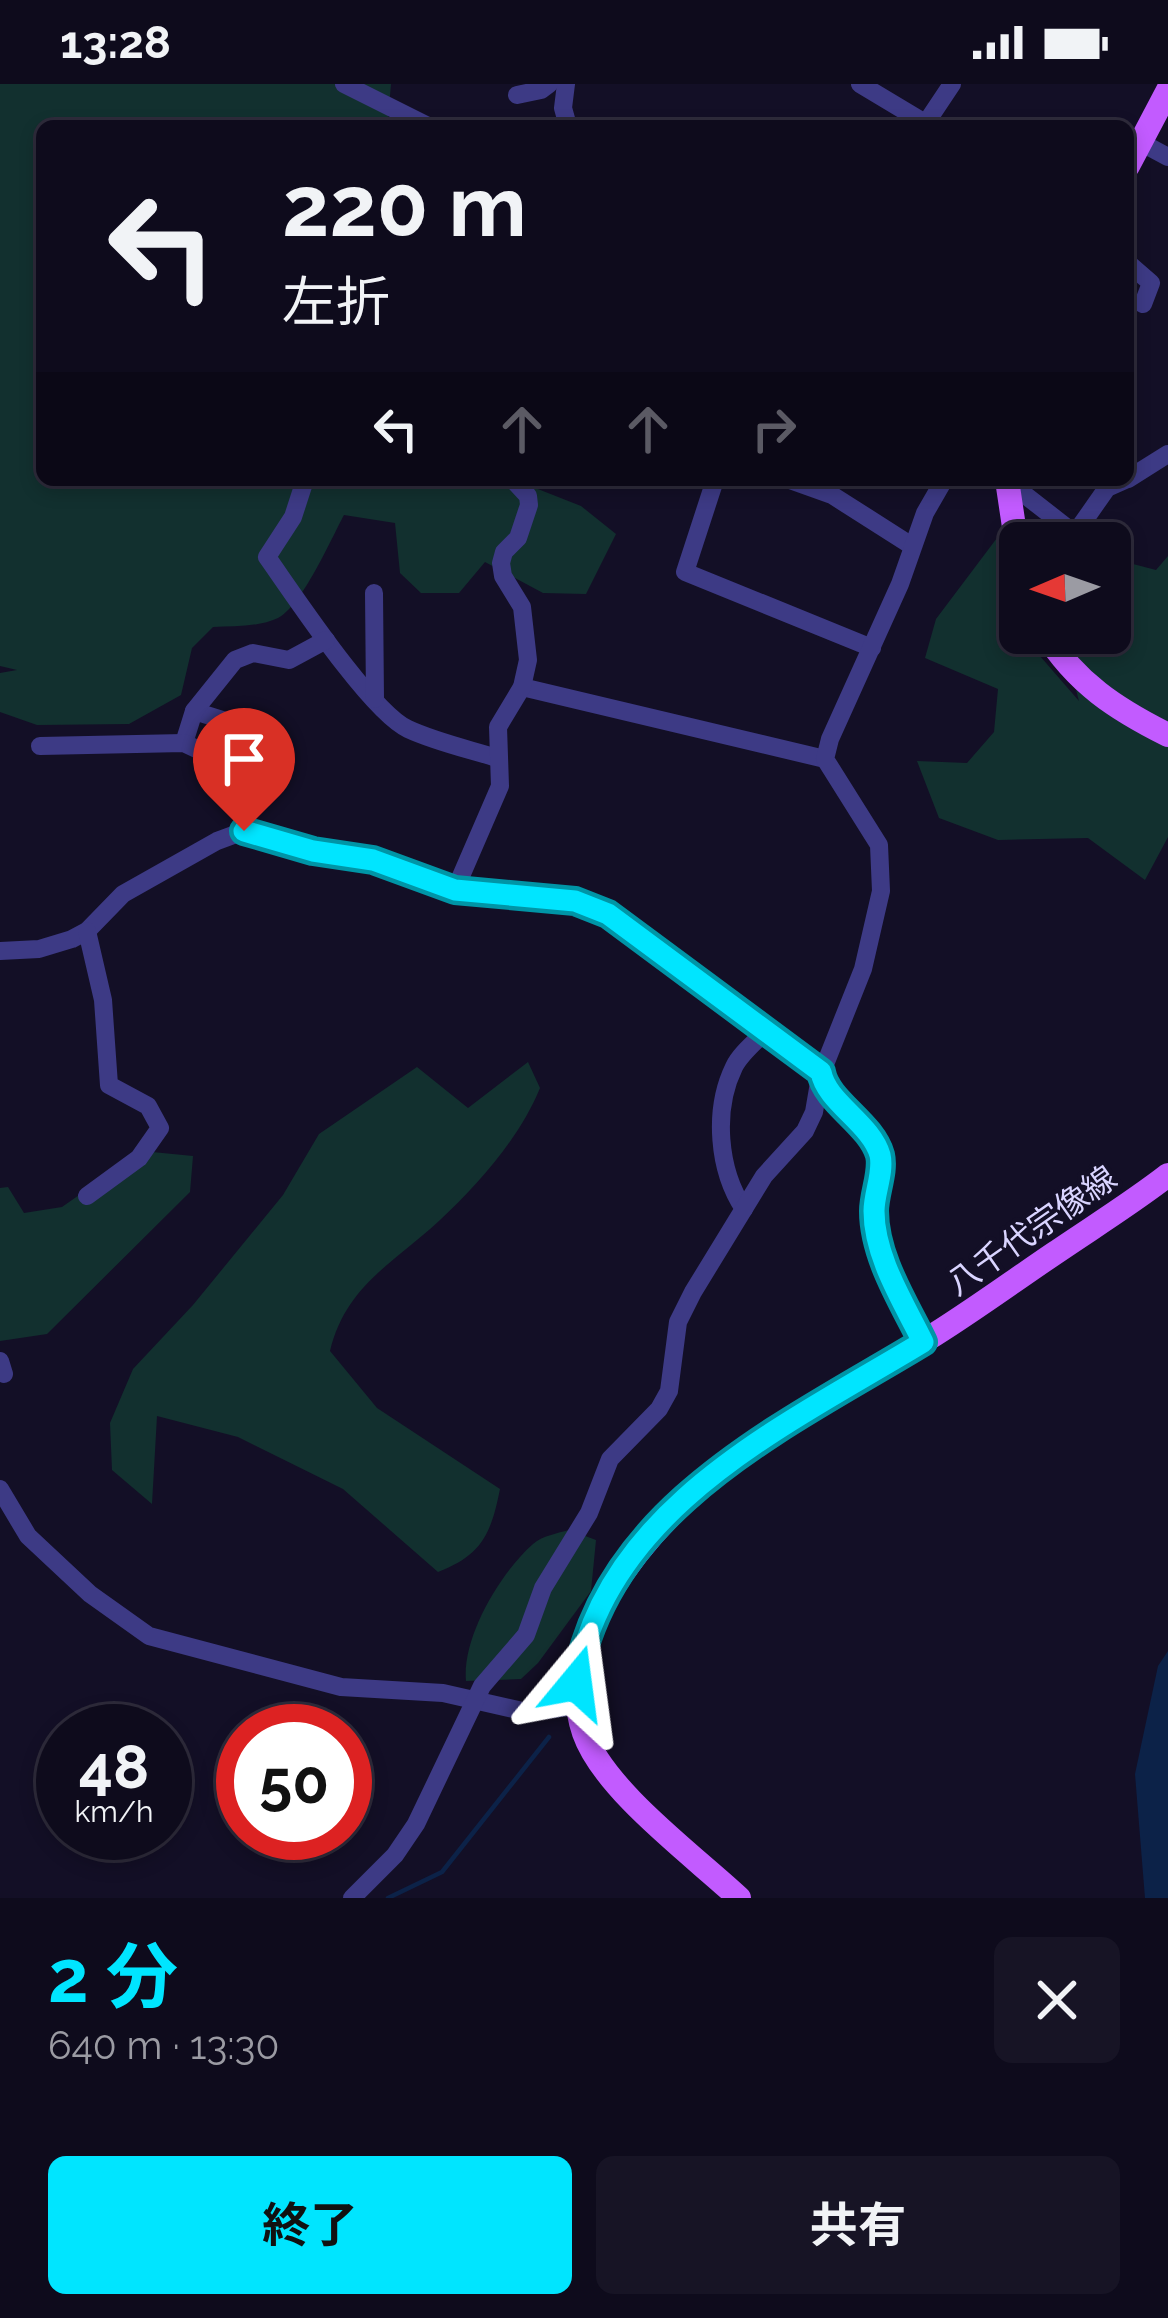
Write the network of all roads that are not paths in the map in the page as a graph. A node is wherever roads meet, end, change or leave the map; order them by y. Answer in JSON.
{"nodes":[{"id":1,"x":344,"y":84,"type":"edge"},
{"id":2,"x":549,"y":84,"type":"edge"},
{"id":3,"x":566,"y":84,"type":"edge"},
{"id":4,"x":860,"y":84,"type":"edge"},
{"id":5,"x":952,"y":84,"type":"edge"},
{"id":6,"x":1168,"y":90,"type":"edge"},
{"id":7,"x":517,"y":94,"type":"dead end"},
{"id":8,"x":416,"y":120,"type":"edge"},
{"id":9,"x":566,"y":120,"type":"edge"},
{"id":10,"x":921,"y":120,"type":"edge"},
{"id":11,"x":930,"y":120,"type":"edge"},
{"id":12,"x":1140,"y":142,"type":"junction"},
{"id":13,"x":1134,"y":154,"type":"edge"},
{"id":14,"x":1168,"y":157,"type":"edge"},
{"id":15,"x":1134,"y":268,"type":"edge"},
{"id":16,"x":1143,"y":304,"type":"dead end"},
{"id":17,"x":1168,"y":454,"type":"edge"},
{"id":18,"x":1134,"y":474,"type":"edge"},
{"id":19,"x":302,"y":486,"type":"edge"},
{"id":20,"x":519,"y":486,"type":"edge"},
{"id":21,"x":713,"y":486,"type":"edge"},
{"id":22,"x":807,"y":486,"type":"edge"},
{"id":23,"x":941,"y":486,"type":"edge"},
{"id":24,"x":1008,"y":486,"type":"edge"},
{"id":25,"x":1013,"y":486,"type":"edge"},
{"id":26,"x":1111,"y":486,"type":"edge"},
{"id":27,"x":1013,"y":522,"type":"edge"},
{"id":28,"x":913,"y":547,"type":"junction"},
{"id":29,"x":374,"y":593,"type":"dead end"},
{"id":30,"x":326,"y":640,"type":"junction"},
{"id":31,"x":872,"y":648,"type":"junction"},
{"id":32,"x":1061,"y":654,"type":"edge"},
{"id":33,"x":522,"y":686,"type":"junction"},
{"id":34,"x":375,"y":699,"type":"junction"},
{"id":35,"x":194,"y":711,"type":"junction"},
{"id":36,"x":245,"y":728,"type":"dead end"},
{"id":37,"x":1168,"y":735,"type":"edge"},
{"id":38,"x":184,"y":743,"type":"junction"},
{"id":39,"x":40,"y":746,"type":"dead end"},
{"id":40,"x":497,"y":758,"type":"junction"},
{"id":41,"x":825,"y":759,"type":"junction"},
{"id":42,"x":244,"y":831,"type":"junction"},
{"id":43,"x":455,"y":890,"type":"junction"},
{"id":44,"x":87,"y":931,"type":"junction"},
{"id":45,"x":0,"y":951,"type":"edge"},
{"id":46,"x":766,"y":1031,"type":"junction"},
{"id":47,"x":821,"y":1074,"type":"junction"},
{"id":48,"x":1168,"y":1175,"type":"edge"},
{"id":49,"x":87,"y":1196,"type":"dead end"},
{"id":50,"x":745,"y":1209,"type":"junction"},
{"id":51,"x":923,"y":1342,"type":"junction"},
{"id":52,"x":0,"y":1489,"type":"edge"},
{"id":53,"x":475,"y":1700,"type":"junction"},
{"id":54,"x":577,"y":1706,"type":"junction"},
{"id":55,"x":352,"y":1898,"type":"edge"},
{"id":56,"x":739,"y":1898,"type":"edge"}],
"edges":[{"from":1,"to":8,"type":"street"},
{"from":2,"to":7,"type":"street"},
{"from":3,"to":9,"type":"street"},
{"from":4,"to":10,"type":"street"},
{"from":5,"to":11,"type":"street"},
{"from":6,"to":12,"type":"main road"},
{"from":12,"to":13,"type":"main road"},
{"from":12,"to":14,"type":"street"},
{"from":15,"to":16,"type":"street"},
{"from":17,"to":18,"type":"street"},
{"from":19,"to":30,"type":"street"},
{"from":20,"to":33,"type":"street"},
{"from":21,"to":31,"type":"street"},
{"from":22,"to":28,"type":"street"},
{"from":23,"to":28,"type":"street"},
{"from":24,"to":27,"type":"main road"},
{"from":25,"to":26,"type":"street"},
{"from":28,"to":31,"type":"street"},
{"from":29,"to":34,"type":"street"},
{"from":30,"to":34,"type":"street"},
{"from":30,"to":35,"type":"street"},
{"from":31,"to":41,"type":"street"},
{"from":32,"to":37,"type":"main road"},
{"from":33,"to":40,"type":"street"},
{"from":33,"to":41,"type":"street"},
{"from":34,"to":40,"type":"street"},
{"from":35,"to":36,"type":"street"},
{"from":35,"to":38,"type":"street"},
{"from":38,"to":39,"type":"street"},
{"from":38,"to":42,"type":"street"},
{"from":40,"to":43,"type":"street"},
{"from":41,"to":47,"type":"street"},
{"from":42,"to":43,"type":"street"},
{"from":42,"to":44,"type":"street"},
{"from":43,"to":46,"type":"street"},
{"from":44,"to":45,"type":"street"},
{"from":44,"to":49,"type":"street"},
{"from":46,"to":47,"type":"street"},
{"from":46,"to":50,"type":"street"},
{"from":47,"to":50,"type":"street"},
{"from":47,"to":51,"type":"street"},
{"from":48,"to":51,"type":"main road","name":"八千代宗像線"},
{"from":50,"to":53,"type":"street"},
{"from":51,"to":54,"type":"main road","name":"八千代宗像線"},
{"from":52,"to":53,"type":"street"},
{"from":53,"to":54,"type":"street"},
{"from":53,"to":55,"type":"street"},
{"from":54,"to":56,"type":"main road","name":"八千代宗像線"}]}
